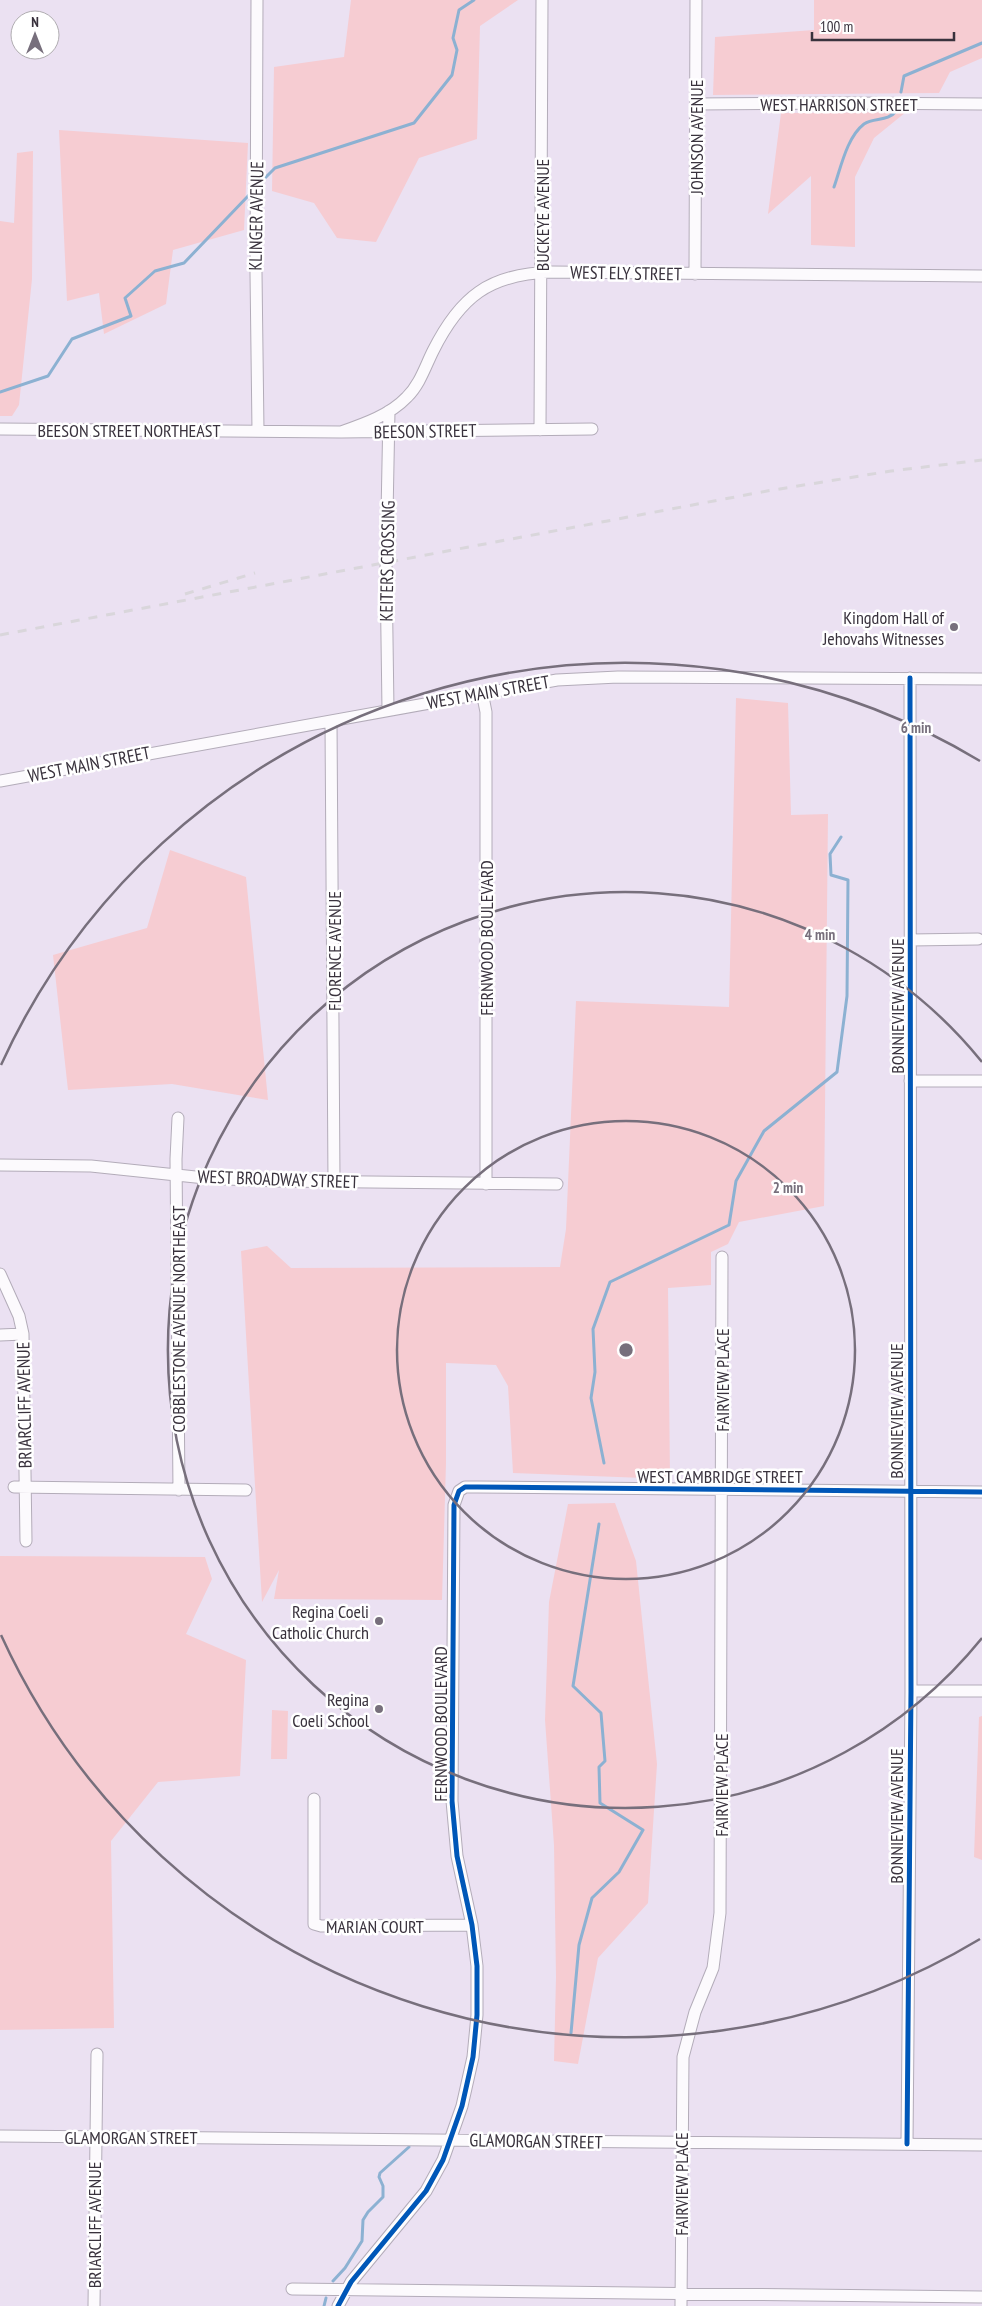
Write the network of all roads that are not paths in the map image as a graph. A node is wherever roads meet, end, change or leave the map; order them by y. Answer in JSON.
{"nodes":[{"id":1,"x":257,"y":0,"type":"edge"},
{"id":2,"x":542,"y":0,"type":"edge"},
{"id":3,"x":696,"y":0,"type":"edge"},
{"id":4,"x":696,"y":104,"type":"junction"},
{"id":5,"x":982,"y":104,"type":"edge"},
{"id":6,"x":542,"y":272,"type":"junction"},
{"id":7,"x":695,"y":274,"type":"junction"},
{"id":8,"x":982,"y":276,"type":"edge"},
{"id":9,"x":390,"y":411,"type":"junction"},
{"id":10,"x":0,"y":429,"type":"edge"},
{"id":11,"x":592,"y":429,"type":"dead end"},
{"id":12,"x":540,"y":430,"type":"junction"},
{"id":13,"x":258,"y":431,"type":"junction"},
{"id":14,"x":390,"y":431,"type":"junction"},
{"id":15,"x":341,"y":432,"type":"junction"},
{"id":16,"x":910,"y":678,"type":"junction"},
{"id":17,"x":982,"y":679,"type":"edge"},
{"id":18,"x":482,"y":692,"type":"junction"},
{"id":19,"x":388,"y":710,"type":"junction"},
{"id":20,"x":331,"y":721,"type":"junction"},
{"id":21,"x":0,"y":781,"type":"edge"},
{"id":22,"x":978,"y":939,"type":"dead end"},
{"id":23,"x":911,"y":940,"type":"junction"},
{"id":24,"x":910,"y":1081,"type":"junction"},
{"id":25,"x":982,"y":1081,"type":"edge"},
{"id":26,"x":178,"y":1118,"type":"dead end"},
{"id":27,"x":0,"y":1165,"type":"edge"},
{"id":28,"x":178,"y":1174,"type":"junction"},
{"id":29,"x":334,"y":1182,"type":"junction"},
{"id":30,"x":486,"y":1184,"type":"junction"},
{"id":31,"x":557,"y":1184,"type":"dead end"},
{"id":32,"x":722,"y":1257,"type":"dead end"},
{"id":33,"x":0,"y":1274,"type":"edge"},
{"id":34,"x":23,"y":1334,"type":"junction"},
{"id":35,"x":0,"y":1336,"type":"edge"},
{"id":36,"x":20,"y":1488,"type":"junction"},
{"id":37,"x":179,"y":1490,"type":"junction"},
{"id":38,"x":246,"y":1490,"type":"dead end"},
{"id":39,"x":722,"y":1490,"type":"junction"},
{"id":40,"x":458,"y":1491,"type":"joint"},
{"id":41,"x":910,"y":1492,"type":"junction"},
{"id":42,"x":982,"y":1492,"type":"edge"},
{"id":43,"x":26,"y":1541,"type":"dead end"},
{"id":44,"x":911,"y":1691,"type":"junction"},
{"id":45,"x":982,"y":1691,"type":"edge"},
{"id":46,"x":314,"y":1799,"type":"dead end"},
{"id":47,"x":472,"y":1925,"type":"junction"},
{"id":48,"x":97,"y":2054,"type":"dead end"},
{"id":49,"x":0,"y":2136,"type":"edge"},
{"id":50,"x":95,"y":2137,"type":"junction"},
{"id":51,"x":451,"y":2140,"type":"junction"},
{"id":52,"x":682,"y":2142,"type":"junction"},
{"id":53,"x":907,"y":2144,"type":"junction"},
{"id":54,"x":982,"y":2145,"type":"edge"},
{"id":55,"x":292,"y":2289,"type":"dead end"},
{"id":56,"x":346,"y":2290,"type":"junction"},
{"id":57,"x":982,"y":2297,"type":"edge"},
{"id":58,"x":681,"y":2300,"type":"edge"},
{"id":59,"x":94,"y":2306,"type":"edge"},
{"id":60,"x":338,"y":2306,"type":"edge"}],
"edges":[{"from":1,"to":13,"type":"street","name":"KLINGER AVENUE"},
{"from":2,"to":6,"type":"street","name":"BUCKEYE AVENUE"},
{"from":3,"to":4,"type":"street","name":"JOHNSON AVENUE"},
{"from":4,"to":5,"type":"street","name":"WEST HARRISON STREET"},
{"from":4,"to":7,"type":"street","name":"JOHNSON AVENUE"},
{"from":6,"to":7,"type":"street","name":"WEST ELY STREET"},
{"from":6,"to":9,"type":"street","name":"WEST ELY STREET"},
{"from":6,"to":12,"type":"street","name":"BUCKEYE AVENUE"},
{"from":7,"to":8,"type":"street","name":"WEST ELY STREET"},
{"from":9,"to":14,"type":"street","name":"KEITERS CROSSING"},
{"from":9,"to":15,"type":"street","name":"WEST ELY STREET"},
{"from":10,"to":13,"type":"street","name":"BEESON STREET NORTHEAST"},
{"from":11,"to":12,"type":"street","name":"BEESON STREET"},
{"from":12,"to":14,"type":"street","name":"BEESON STREET"},
{"from":13,"to":15,"type":"street","name":"BEESON STREET"},
{"from":14,"to":15,"type":"street","name":"BEESON STREET"},
{"from":14,"to":19,"type":"street","name":"KEITERS CROSSING"},
{"from":16,"to":17,"type":"street","name":"WEST MAIN STREET"},
{"from":16,"to":18,"type":"street","name":"WEST MAIN STREET"},
{"from":16,"to":23,"type":"street","name":"BONNIEVIEW AVENUE"},
{"from":18,"to":19,"type":"street","name":"WEST MAIN STREET"},
{"from":18,"to":30,"type":"street","name":"FERNWOOD BOULEVARD"},
{"from":19,"to":20,"type":"street","name":"WEST MAIN STREET"},
{"from":20,"to":21,"type":"street","name":"WEST MAIN STREET"},
{"from":20,"to":29,"type":"street","name":"FLORENCE AVENUE"},
{"from":22,"to":23,"type":"street"},
{"from":23,"to":24,"type":"street","name":"BONNIEVIEW AVENUE"},
{"from":24,"to":25,"type":"street"},
{"from":24,"to":41,"type":"street","name":"BONNIEVIEW AVENUE"},
{"from":26,"to":28,"type":"street","name":"COBBLESTONE AVENUE NORTHEAST"},
{"from":27,"to":28,"type":"street","name":"WEST BROADWAY STREET"},
{"from":28,"to":29,"type":"street","name":"WEST BROADWAY STREET"},
{"from":28,"to":37,"type":"street","name":"COBBLESTONE AVENUE NORTHEAST"},
{"from":29,"to":30,"type":"street","name":"WEST BROADWAY STREET"},
{"from":30,"to":31,"type":"street","name":"WEST BROADWAY STREET"},
{"from":32,"to":39,"type":"street","name":"FAIRVIEW PLACE"},
{"from":33,"to":34,"type":"street","name":"BRIARCLIFF AVENUE"},
{"from":34,"to":35,"type":"street"},
{"from":34,"to":36,"type":"street","name":"BRIARCLIFF AVENUE"},
{"from":36,"to":37,"type":"street"},
{"from":36,"to":43,"type":"street","name":"BRIARCLIFF AVENUE"},
{"from":37,"to":38,"type":"street"},
{"from":39,"to":40,"type":"street","name":"WEST CAMBRIDGE STREET"},
{"from":39,"to":41,"type":"street","name":"WEST CAMBRIDGE STREET"},
{"from":39,"to":52,"type":"street","name":"FAIRVIEW PLACE"},
{"from":40,"to":47,"type":"street","name":"FERNWOOD BOULEVARD"},
{"from":41,"to":42,"type":"street","name":"WEST CAMBRIDGE STREET"},
{"from":41,"to":44,"type":"street","name":"BONNIEVIEW AVENUE"},
{"from":44,"to":45,"type":"street"},
{"from":44,"to":53,"type":"street","name":"BONNIEVIEW AVENUE"},
{"from":46,"to":47,"type":"street","name":"MARIAN COURT"},
{"from":47,"to":51,"type":"street","name":"FERNWOOD BOULEVARD"},
{"from":48,"to":50,"type":"street","name":"BRIARCLIFF AVENUE"},
{"from":49,"to":50,"type":"street","name":"GLAMORGAN STREET"},
{"from":50,"to":51,"type":"street","name":"GLAMORGAN STREET"},
{"from":50,"to":59,"type":"street","name":"BRIARCLIFF AVENUE"},
{"from":51,"to":52,"type":"street","name":"GLAMORGAN STREET"},
{"from":51,"to":56,"type":"street","name":"FERNWOOD BOULEVARD"},
{"from":52,"to":53,"type":"street","name":"GLAMORGAN STREET"},
{"from":52,"to":58,"type":"street","name":"FAIRVIEW PLACE"},
{"from":53,"to":54,"type":"street","name":"GLAMORGAN STREET"},
{"from":55,"to":56,"type":"street"},
{"from":56,"to":58,"type":"street"},
{"from":56,"to":60,"type":"street","name":"FERNWOOD BOULEVARD"},
{"from":57,"to":58,"type":"street"}]}
